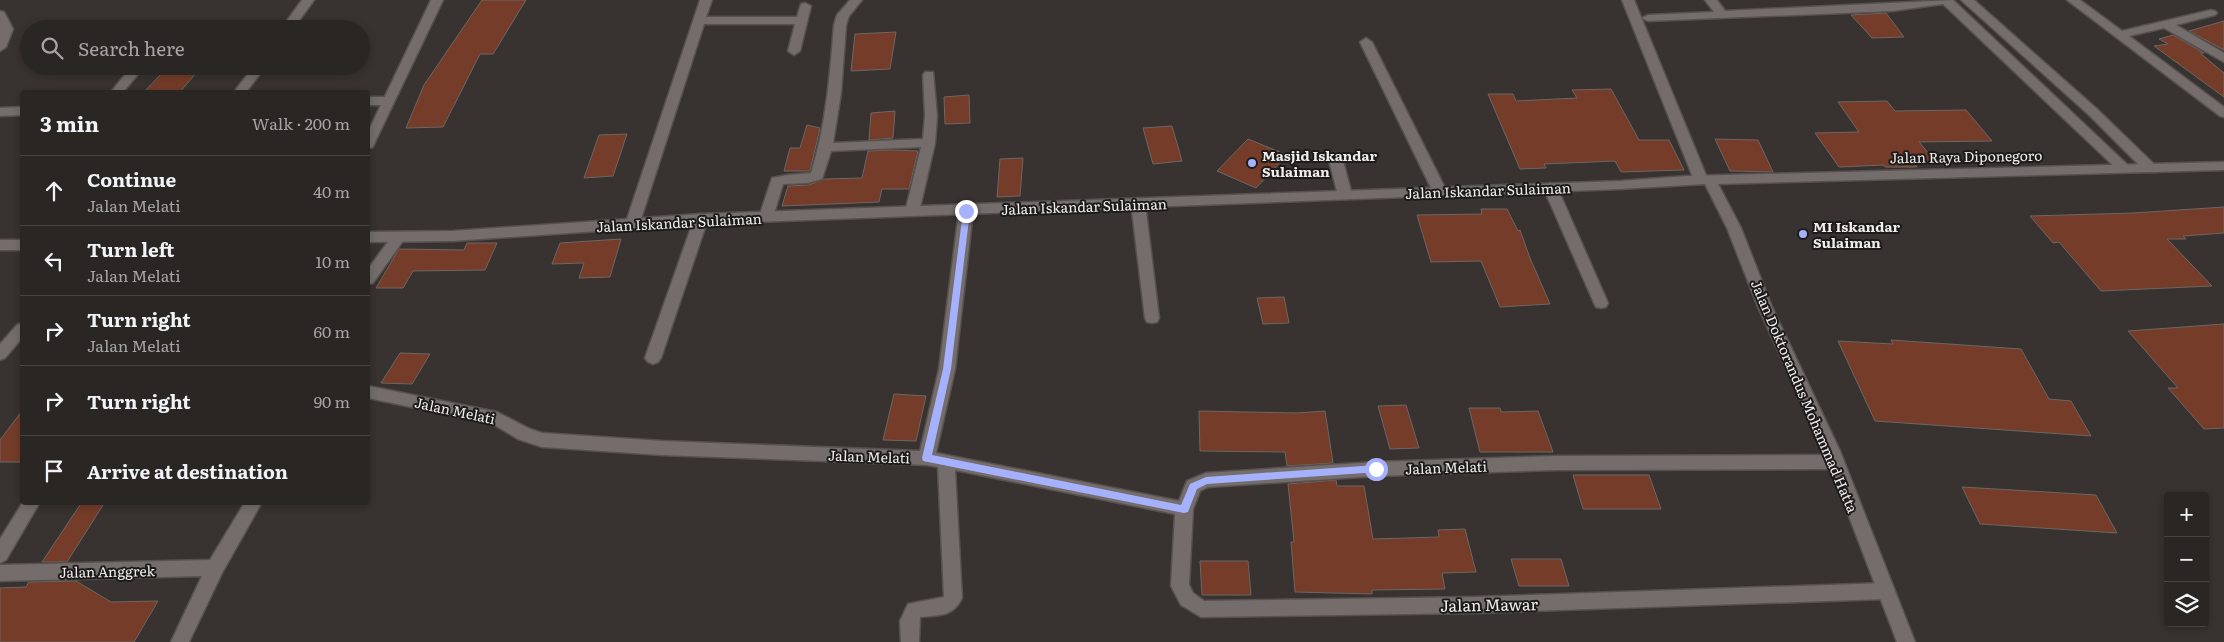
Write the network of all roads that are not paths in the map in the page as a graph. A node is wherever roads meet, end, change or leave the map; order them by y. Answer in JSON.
{"nodes":[{"id":1,"x":308,"y":0,"type":"edge"},
{"id":2,"x":437,"y":0,"type":"edge"},
{"id":3,"x":706,"y":0,"type":"edge"},
{"id":4,"x":856,"y":0,"type":"edge"},
{"id":5,"x":1628,"y":0,"type":"edge"},
{"id":6,"x":1710,"y":0,"type":"edge"},
{"id":7,"x":1789,"y":0,"type":"edge"},
{"id":8,"x":1946,"y":0,"type":"edge"},
{"id":9,"x":1967,"y":0,"type":"edge"},
{"id":10,"x":2073,"y":0,"type":"edge"},
{"id":11,"x":1889,"y":4,"type":"edge"},
{"id":12,"x":805,"y":6,"type":"dead end"},
{"id":13,"x":1798,"y":12,"type":"junction"},
{"id":14,"x":2211,"y":13,"type":"dead end"},
{"id":15,"x":0,"y":14,"type":"edge"},
{"id":16,"x":1722,"y":15,"type":"junction"},
{"id":17,"x":1986,"y":17,"type":"junction"},
{"id":18,"x":1648,"y":18,"type":"dead end"},
{"id":19,"x":1965,"y":19,"type":"junction"},
{"id":20,"x":294,"y":20,"type":"edge"},
{"id":21,"x":801,"y":20,"type":"junction"},
{"id":22,"x":699,"y":21,"type":"junction"},
{"id":23,"x":2166,"y":24,"type":"junction"},
{"id":24,"x":2120,"y":35,"type":"junction"},
{"id":25,"x":1366,"y":42,"type":"dead end"},
{"id":26,"x":0,"y":47,"type":"edge"},
{"id":27,"x":794,"y":52,"type":"dead end"},
{"id":28,"x":2224,"y":58,"type":"edge"},
{"id":29,"x":131,"y":75,"type":"edge"},
{"id":30,"x":253,"y":75,"type":"edge"},
{"id":31,"x":929,"y":75,"type":"dead end"},
{"id":32,"x":119,"y":90,"type":"edge"},
{"id":33,"x":242,"y":90,"type":"edge"},
{"id":34,"x":370,"y":101,"type":"edge"},
{"id":35,"x":388,"y":101,"type":"junction"},
{"id":36,"x":2222,"y":110,"type":"edge"},
{"id":37,"x":20,"y":111,"type":"edge"},
{"id":38,"x":0,"y":112,"type":"edge"},
{"id":39,"x":370,"y":140,"type":"edge"},
{"id":40,"x":929,"y":143,"type":"junction"},
{"id":41,"x":826,"y":147,"type":"junction"},
{"id":42,"x":1335,"y":157,"type":"dead end"},
{"id":43,"x":2224,"y":166,"type":"edge"},
{"id":44,"x":2125,"y":169,"type":"junction"},
{"id":45,"x":2151,"y":169,"type":"junction"},
{"id":46,"x":1705,"y":180,"type":"junction"},
{"id":47,"x":1550,"y":187,"type":"junction"},
{"id":48,"x":1440,"y":192,"type":"junction"},
{"id":49,"x":1345,"y":195,"type":"junction"},
{"id":50,"x":1138,"y":203,"type":"junction"},
{"id":51,"x":966,"y":211,"type":"junction"},
{"id":52,"x":912,"y":212,"type":"junction"},
{"id":53,"x":766,"y":217,"type":"junction"},
{"id":54,"x":701,"y":219,"type":"junction"},
{"id":55,"x":633,"y":222,"type":"junction"},
{"id":56,"x":370,"y":237,"type":"edge"},
{"id":57,"x":398,"y":238,"type":"junction"},
{"id":58,"x":20,"y":244,"type":"edge"},
{"id":59,"x":0,"y":245,"type":"edge"},
{"id":60,"x":370,"y":276,"type":"edge"},
{"id":61,"x":1601,"y":303,"type":"dead end"},
{"id":62,"x":1152,"y":318,"type":"dead end"},
{"id":63,"x":20,"y":331,"type":"edge"},
{"id":64,"x":0,"y":354,"type":"edge"},
{"id":65,"x":653,"y":358,"type":"dead end"},
{"id":66,"x":370,"y":392,"type":"edge"},
{"id":67,"x":927,"y":458,"type":"junction"},
{"id":68,"x":946,"y":462,"type":"junction"},
{"id":69,"x":1836,"y":462,"type":"junction"},
{"id":70,"x":30,"y":505,"type":"edge"},
{"id":71,"x":252,"y":505,"type":"edge"},
{"id":72,"x":1184,"y":509,"type":"junction"},
{"id":73,"x":0,"y":555,"type":"edge"},
{"id":74,"x":215,"y":568,"type":"junction"},
{"id":75,"x":0,"y":573,"type":"edge"},
{"id":76,"x":1886,"y":592,"type":"junction"},
{"id":77,"x":180,"y":642,"type":"edge"},
{"id":78,"x":910,"y":642,"type":"edge"},
{"id":79,"x":1906,"y":642,"type":"edge"}],
"edges":[{"from":1,"to":20,"type":"street"},
{"from":2,"to":35,"type":"street"},
{"from":3,"to":22,"type":"street"},
{"from":4,"to":41,"type":"street"},
{"from":5,"to":46,"type":"street","name":"Jalan Doktorandus Mohammad Hatta"},
{"from":6,"to":16,"type":"street"},
{"from":7,"to":13,"type":"street"},
{"from":8,"to":11,"type":"street"},
{"from":8,"to":19,"type":"street"},
{"from":9,"to":17,"type":"street"},
{"from":10,"to":24,"type":"street"},
{"from":11,"to":13,"type":"street"},
{"from":12,"to":21,"type":"street"},
{"from":13,"to":16,"type":"street"},
{"from":14,"to":23,"type":"street"},
{"from":15,"to":26,"type":"street"},
{"from":16,"to":18,"type":"street"},
{"from":17,"to":19,"type":"street"},
{"from":17,"to":45,"type":"street"},
{"from":19,"to":44,"type":"street"},
{"from":21,"to":22,"type":"street"},
{"from":21,"to":27,"type":"street"},
{"from":22,"to":55,"type":"street"},
{"from":23,"to":24,"type":"street"},
{"from":23,"to":28,"type":"street"},
{"from":24,"to":36,"type":"street"},
{"from":25,"to":48,"type":"street"},
{"from":29,"to":32,"type":"street"},
{"from":30,"to":33,"type":"street"},
{"from":31,"to":40,"type":"street"},
{"from":34,"to":35,"type":"street"},
{"from":35,"to":39,"type":"street"},
{"from":37,"to":38,"type":"street"},
{"from":40,"to":41,"type":"street"},
{"from":40,"to":52,"type":"street"},
{"from":41,"to":53,"type":"street"},
{"from":42,"to":49,"type":"street"},
{"from":43,"to":45,"type":"street","name":"Jalan Raya Diponegoro"},
{"from":44,"to":45,"type":"street","name":"Jalan Raya Diponegoro"},
{"from":44,"to":46,"type":"street","name":"Jalan Raya Diponegoro"},
{"from":46,"to":47,"type":"street","name":"Jalan Iskandar Sulaiman"},
{"from":46,"to":69,"type":"street","name":"Jalan Doktorandus Mohammad Hatta"},
{"from":47,"to":48,"type":"street","name":"Jalan Iskandar Sulaiman"},
{"from":47,"to":61,"type":"street"},
{"from":48,"to":49,"type":"street","name":"Jalan Iskandar Sulaiman"},
{"from":49,"to":50,"type":"street","name":"Jalan Iskandar Sulaiman"},
{"from":50,"to":51,"type":"street","name":"Jalan Iskandar Sulaiman"},
{"from":50,"to":62,"type":"street"},
{"from":51,"to":52,"type":"street","name":"Jalan Iskandar Sulaiman"},
{"from":51,"to":67,"type":"street"},
{"from":52,"to":53,"type":"street","name":"Jalan Iskandar Sulaiman"},
{"from":53,"to":54,"type":"street","name":"Jalan Iskandar Sulaiman"},
{"from":54,"to":55,"type":"street","name":"Jalan Iskandar Sulaiman"},
{"from":54,"to":65,"type":"street"},
{"from":55,"to":57,"type":"street","name":"Jalan Iskandar Sulaiman"},
{"from":56,"to":57,"type":"street","name":"Jalan Iskandar Sulaiman"},
{"from":57,"to":60,"type":"street"},
{"from":58,"to":59,"type":"street"},
{"from":63,"to":64,"type":"street"},
{"from":66,"to":67,"type":"street","name":"Jalan Melati"},
{"from":67,"to":68,"type":"street","name":"Jalan Melati"},
{"from":68,"to":72,"type":"street","name":"Jalan Melati"},
{"from":68,"to":78,"type":"street"},
{"from":69,"to":72,"type":"street","name":"Jalan Melati"},
{"from":69,"to":76,"type":"street","name":"Jalan Doktorandus Mohammad Hatta"},
{"from":70,"to":73,"type":"street"},
{"from":71,"to":74,"type":"street"},
{"from":72,"to":76,"type":"street","name":"Jalan Mawar"},
{"from":74,"to":75,"type":"street","name":"Jalan Anggrek"},
{"from":74,"to":77,"type":"street"},
{"from":76,"to":79,"type":"street","name":"Jalan Doktorandus Mohammad Hatta"}]}
